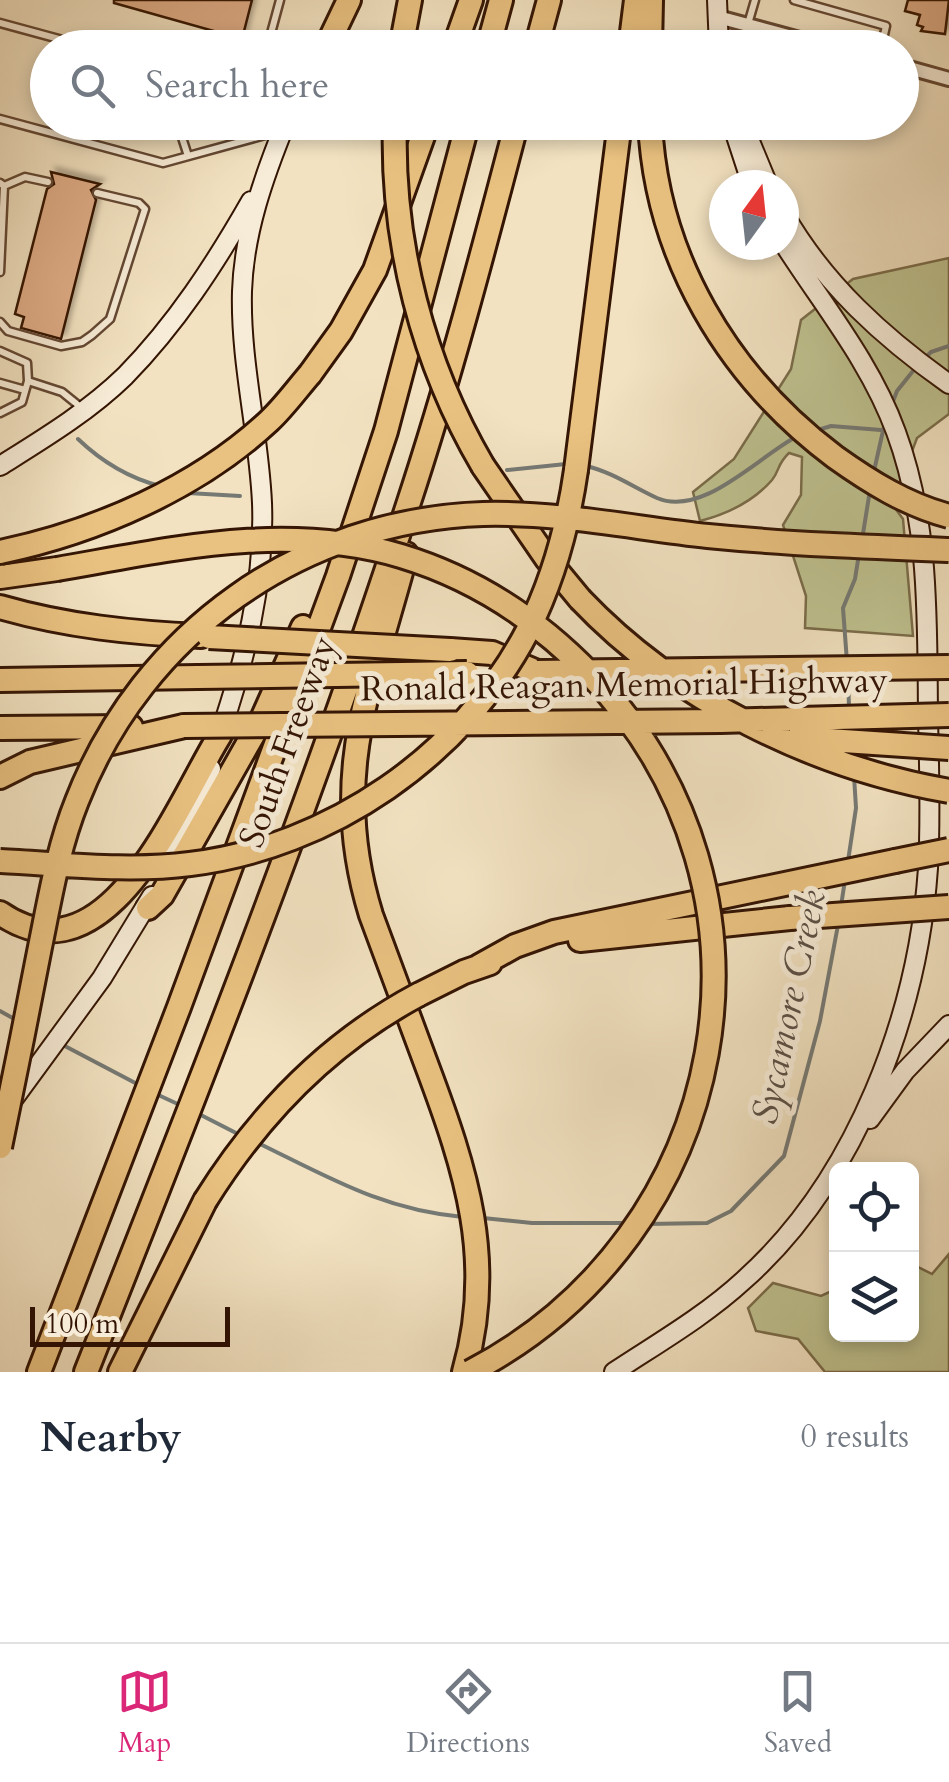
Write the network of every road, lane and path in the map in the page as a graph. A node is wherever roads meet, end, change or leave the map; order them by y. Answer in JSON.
{"nodes":[{"id":1,"x":280,"y":0,"type":"edge"},
{"id":2,"x":337,"y":0,"type":"edge"},
{"id":3,"x":349,"y":0,"type":"edge"},
{"id":4,"x":410,"y":0,"type":"edge"},
{"id":5,"x":471,"y":0,"type":"edge"},
{"id":6,"x":502,"y":0,"type":"edge"},
{"id":7,"x":549,"y":0,"type":"edge"},
{"id":8,"x":636,"y":0,"type":"edge"},
{"id":9,"x":652,"y":0,"type":"edge"},
{"id":10,"x":755,"y":0,"type":"edge"},
{"id":11,"x":794,"y":0,"type":"edge"},
{"id":12,"x":717,"y":9,"type":"edge"},
{"id":13,"x":0,"y":23,"type":"edge"},
{"id":14,"x":748,"y":25,"type":"junction"},
{"id":15,"x":272,"y":30,"type":"edge"},
{"id":16,"x":324,"y":30,"type":"edge"},
{"id":17,"x":335,"y":30,"type":"edge"},
{"id":18,"x":404,"y":30,"type":"edge"},
{"id":19,"x":460,"y":30,"type":"edge"},
{"id":20,"x":493,"y":30,"type":"edge"},
{"id":21,"x":541,"y":30,"type":"edge"},
{"id":22,"x":632,"y":30,"type":"edge"},
{"id":23,"x":651,"y":30,"type":"edge"},
{"id":24,"x":766,"y":30,"type":"edge"},
{"id":25,"x":885,"y":30,"type":"edge"},
{"id":26,"x":30,"y":31,"type":"edge"},
{"id":27,"x":919,"y":70,"type":"edge"},
{"id":28,"x":949,"y":78,"type":"edge"},
{"id":29,"x":1,"y":121,"type":"edge"},
{"id":30,"x":30,"y":129,"type":"edge"},
{"id":31,"x":74,"y":140,"type":"edge"},
{"id":32,"x":183,"y":140,"type":"edge"},
{"id":33,"x":239,"y":140,"type":"edge"},
{"id":34,"x":279,"y":140,"type":"edge"},
{"id":35,"x":395,"y":140,"type":"edge"},
{"id":36,"x":422,"y":140,"type":"edge"},
{"id":37,"x":463,"y":140,"type":"edge"},
{"id":38,"x":512,"y":140,"type":"edge"},
{"id":39,"x":618,"y":140,"type":"edge"},
{"id":40,"x":652,"y":140,"type":"edge"},
{"id":41,"x":738,"y":140,"type":"edge"},
{"id":42,"x":749,"y":140,"type":"edge"},
{"id":43,"x":188,"y":156,"type":"junction"},
{"id":44,"x":747,"y":170,"type":"edge"},
{"id":45,"x":762,"y":170,"type":"edge"},
{"id":46,"x":48,"y":182,"type":"dead end"},
{"id":47,"x":262,"y":184,"type":"junction"},
{"id":48,"x":2,"y":185,"type":"edge"},
{"id":49,"x":97,"y":193,"type":"dead end"},
{"id":50,"x":2,"y":221,"type":"edge"},
{"id":51,"x":799,"y":246,"type":"edge"},
{"id":52,"x":799,"y":258,"type":"edge"},
{"id":53,"x":809,"y":268,"type":"junction"},
{"id":54,"x":0,"y":272,"type":"edge"},
{"id":55,"x":0,"y":322,"type":"edge"},
{"id":56,"x":0,"y":351,"type":"edge"},
{"id":57,"x":28,"y":380,"type":"junction"},
{"id":58,"x":0,"y":383,"type":"edge"},
{"id":59,"x":949,"y":384,"type":"edge"},
{"id":60,"x":26,"y":390,"type":"junction"},
{"id":61,"x":84,"y":410,"type":"junction"},
{"id":62,"x":0,"y":412,"type":"edge"},
{"id":63,"x":0,"y":466,"type":"edge"},
{"id":64,"x":408,"y":507,"type":"junction"},
{"id":65,"x":949,"y":516,"type":"edge"},
{"id":66,"x":949,"y":550,"type":"edge"},
{"id":67,"x":0,"y":552,"type":"edge"},
{"id":68,"x":338,"y":576,"type":"junction"},
{"id":69,"x":0,"y":577,"type":"edge"},
{"id":70,"x":0,"y":607,"type":"edge"},
{"id":71,"x":949,"y":667,"type":"edge"},
{"id":72,"x":537,"y":672,"type":"junction"},
{"id":73,"x":0,"y":680,"type":"edge"},
{"id":74,"x":949,"y":714,"type":"edge"},
{"id":75,"x":722,"y":721,"type":"junction"},
{"id":76,"x":184,"y":726,"type":"junction"},
{"id":77,"x":0,"y":728,"type":"edge"},
{"id":78,"x":220,"y":735,"type":"junction"},
{"id":79,"x":949,"y":748,"type":"edge"},
{"id":80,"x":0,"y":777,"type":"edge"},
{"id":81,"x":949,"y":791,"type":"edge"},
{"id":82,"x":949,"y":850,"type":"edge"},
{"id":83,"x":0,"y":861,"type":"edge"},
{"id":84,"x":949,"y":906,"type":"edge"},
{"id":85,"x":148,"y":908,"type":"junction"},
{"id":86,"x":0,"y":913,"type":"edge"},
{"id":87,"x":479,"y":966,"type":"junction"},
{"id":88,"x":949,"y":1024,"type":"edge"},
{"id":89,"x":2,"y":1115,"type":"edge"},
{"id":90,"x":0,"y":1147,"type":"edge"},
{"id":91,"x":824,"y":1185,"type":"junction"},
{"id":92,"x":39,"y":1372,"type":"edge"},
{"id":93,"x":86,"y":1372,"type":"edge"},
{"id":94,"x":120,"y":1372,"type":"edge"},
{"id":95,"x":467,"y":1372,"type":"edge"},
{"id":96,"x":614,"y":1372,"type":"edge"}],
"edges":[{"from":1,"to":15,"type":"lane"},
{"from":2,"to":16,"type":"main road"},
{"from":3,"to":17,"type":"highway"},
{"from":4,"to":18,"type":"highway"},
{"from":5,"to":19,"type":"highway"},
{"from":6,"to":20,"type":"highway"},
{"from":7,"to":21,"type":"highway"},
{"from":8,"to":22,"type":"highway"},
{"from":9,"to":23,"type":"highway"},
{"from":10,"to":14,"type":"lane"},
{"from":11,"to":25,"type":"lane"},
{"from":12,"to":14,"type":"street"},
{"from":13,"to":26,"type":"lane"},
{"from":14,"to":24,"type":"street"},
{"from":27,"to":28,"type":"street"},
{"from":29,"to":30,"type":"lane"},
{"from":31,"to":43,"type":"lane"},
{"from":32,"to":43,"type":"lane"},
{"from":33,"to":43,"type":"lane"},
{"from":34,"to":47,"type":"main road","name":"South Freeway"},
{"from":35,"to":81,"type":"highway","bridge":true},
{"from":36,"to":67,"type":"highway","bridge":true},
{"from":37,"to":68,"type":"highway","name":"South Freeway"},
{"from":38,"to":64,"type":"highway","name":"South Freeway"},
{"from":39,"to":83,"type":"highway","bridge":true},
{"from":40,"to":65,"type":"highway","bridge":true},
{"from":41,"to":44,"type":"main road"},
{"from":42,"to":45,"type":"main road"},
{"from":46,"to":48,"type":"lane"},
{"from":47,"to":61,"type":"main road"},
{"from":47,"to":78,"type":"main road","name":"South Freeway"},
{"from":48,"to":50,"type":"lane"},
{"from":49,"to":55,"type":"lane"},
{"from":50,"to":54,"type":"lane"},
{"from":51,"to":53,"type":"main road"},
{"from":52,"to":53,"type":"main road"},
{"from":53,"to":59,"type":"main road"},
{"from":53,"to":91,"type":"main road","bridge":true},
{"from":56,"to":57,"type":"lane"},
{"from":57,"to":60,"type":"lane"},
{"from":57,"to":61,"type":"lane"},
{"from":58,"to":60,"type":"lane"},
{"from":60,"to":62,"type":"lane"},
{"from":61,"to":63,"type":"main road"},
{"from":64,"to":93,"type":"highway","name":"South Freeway"},
{"from":64,"to":95,"type":"highway"},
{"from":66,"to":90,"type":"highway","bridge":true},
{"from":68,"to":85,"type":"highway"},
{"from":68,"to":92,"type":"highway","name":"South Freeway"},
{"from":69,"to":95,"type":"highway","bridge":true},
{"from":70,"to":72,"type":"highway","bridge":true},
{"from":71,"to":72,"type":"highway","name":"Ronald Reagan Memorial Highway","bridge":true},
{"from":72,"to":73,"type":"highway","name":"Ronald Reagan Memorial Highway","bridge":true},
{"from":74,"to":75,"type":"highway","name":"Ronald Reagan Memorial Highway","bridge":true},
{"from":75,"to":76,"type":"highway","name":"Ronald Reagan Memorial Highway","bridge":true},
{"from":75,"to":79,"type":"highway","bridge":true},
{"from":76,"to":77,"type":"highway","name":"Ronald Reagan Memorial Highway"},
{"from":76,"to":80,"type":"highway"},
{"from":78,"to":85,"type":"main road","name":"South Freeway"},
{"from":78,"to":86,"type":"highway"},
{"from":82,"to":87,"type":"highway","bridge":true},
{"from":84,"to":87,"type":"highway","bridge":true},
{"from":85,"to":89,"type":"main road","name":"South Freeway","bridge":true},
{"from":87,"to":94,"type":"highway","bridge":true},
{"from":88,"to":91,"type":"main road"},
{"from":91,"to":96,"type":"main road"}]}
